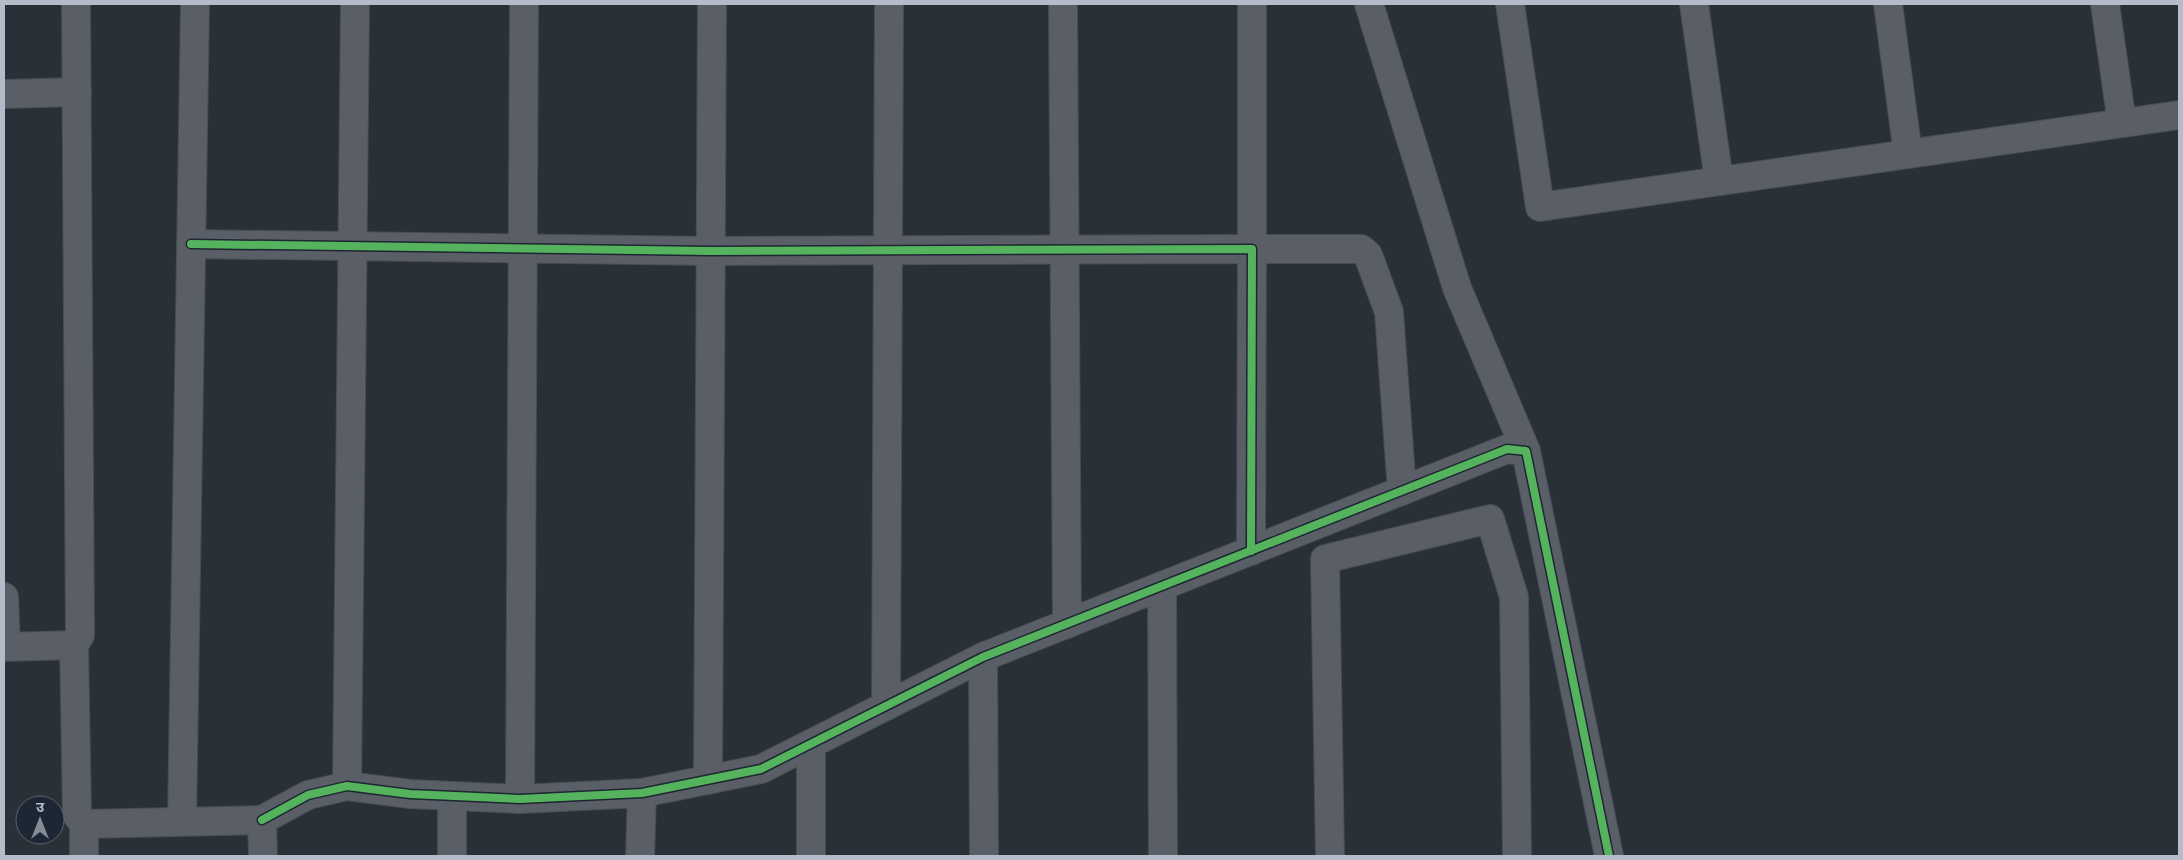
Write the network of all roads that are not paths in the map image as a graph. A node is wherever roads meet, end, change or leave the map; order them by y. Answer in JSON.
{"nodes":[{"id":1,"x":76,"y":4,"type":"edge"},
{"id":2,"x":195,"y":4,"type":"edge"},
{"id":3,"x":356,"y":4,"type":"edge"},
{"id":4,"x":524,"y":4,"type":"edge"},
{"id":5,"x":712,"y":4,"type":"edge"},
{"id":6,"x":888,"y":4,"type":"edge"},
{"id":7,"x":1063,"y":4,"type":"edge"},
{"id":8,"x":1252,"y":4,"type":"edge"},
{"id":9,"x":1369,"y":4,"type":"edge"},
{"id":10,"x":1510,"y":4,"type":"edge"},
{"id":11,"x":1694,"y":4,"type":"edge"},
{"id":12,"x":1888,"y":4,"type":"edge"},
{"id":13,"x":2105,"y":4,"type":"edge"},
{"id":14,"x":77,"y":92,"type":"junction"},
{"id":15,"x":4,"y":94,"type":"edge"},
{"id":16,"x":2179,"y":115,"type":"edge"},
{"id":17,"x":2122,"y":123,"type":"junction"},
{"id":18,"x":1908,"y":154,"type":"junction"},
{"id":19,"x":1719,"y":181,"type":"junction"},
{"id":20,"x":191,"y":244,"type":"junction"},
{"id":21,"x":353,"y":247,"type":"junction"},
{"id":22,"x":523,"y":248,"type":"junction"},
{"id":23,"x":1063,"y":248,"type":"junction"},
{"id":24,"x":1252,"y":249,"type":"junction"},
{"id":25,"x":888,"y":250,"type":"junction"},
{"id":26,"x":710,"y":251,"type":"junction"},
{"id":27,"x":1526,"y":451,"type":"junction"},
{"id":28,"x":1402,"y":491,"type":"junction"},
{"id":29,"x":1251,"y":551,"type":"junction"},
{"id":30,"x":1162,"y":586,"type":"junction"},
{"id":31,"x":4,"y":597,"type":"edge"},
{"id":32,"x":1067,"y":624,"type":"junction"},
{"id":33,"x":74,"y":645,"type":"junction"},
{"id":34,"x":5,"y":647,"type":"edge"},
{"id":35,"x":983,"y":657,"type":"junction"},
{"id":36,"x":886,"y":706,"type":"junction"},
{"id":37,"x":811,"y":744,"type":"junction"},
{"id":38,"x":708,"y":780,"type":"junction"},
{"id":39,"x":347,"y":786,"type":"junction"},
{"id":40,"x":642,"y":793,"type":"junction"},
{"id":41,"x":452,"y":796,"type":"junction"},
{"id":42,"x":520,"y":799,"type":"junction"},
{"id":43,"x":262,"y":820,"type":"junction"},
{"id":44,"x":182,"y":821,"type":"junction"},
{"id":45,"x":84,"y":824,"type":"junction"},
{"id":46,"x":84,"y":856,"type":"edge"},
{"id":47,"x":262,"y":856,"type":"edge"},
{"id":48,"x":452,"y":856,"type":"edge"},
{"id":49,"x":640,"y":856,"type":"edge"},
{"id":50,"x":811,"y":856,"type":"edge"},
{"id":51,"x":984,"y":856,"type":"edge"},
{"id":52,"x":1164,"y":856,"type":"edge"},
{"id":53,"x":1330,"y":856,"type":"edge"},
{"id":54,"x":1517,"y":856,"type":"edge"},
{"id":55,"x":1609,"y":856,"type":"edge"}],
"edges":[{"from":1,"to":14,"type":"street"},
{"from":2,"to":20,"type":"street"},
{"from":3,"to":21,"type":"street"},
{"from":4,"to":22,"type":"street"},
{"from":5,"to":26,"type":"street"},
{"from":6,"to":25,"type":"street"},
{"from":7,"to":23,"type":"street"},
{"from":8,"to":24,"type":"street"},
{"from":9,"to":27,"type":"street"},
{"from":10,"to":19,"type":"street"},
{"from":11,"to":19,"type":"street"},
{"from":12,"to":18,"type":"street"},
{"from":13,"to":17,"type":"street"},
{"from":14,"to":15,"type":"street"},
{"from":14,"to":33,"type":"street"},
{"from":16,"to":17,"type":"street"},
{"from":17,"to":18,"type":"street"},
{"from":18,"to":19,"type":"street"},
{"from":20,"to":21,"type":"street"},
{"from":20,"to":44,"type":"street"},
{"from":21,"to":22,"type":"street"},
{"from":21,"to":39,"type":"street"},
{"from":22,"to":26,"type":"street"},
{"from":22,"to":42,"type":"street"},
{"from":23,"to":24,"type":"street"},
{"from":23,"to":25,"type":"street"},
{"from":23,"to":32,"type":"street"},
{"from":24,"to":28,"type":"street"},
{"from":24,"to":29,"type":"street"},
{"from":25,"to":26,"type":"street"},
{"from":25,"to":36,"type":"street"},
{"from":26,"to":38,"type":"street"},
{"from":27,"to":28,"type":"street"},
{"from":27,"to":55,"type":"street"},
{"from":28,"to":29,"type":"street"},
{"from":29,"to":30,"type":"street"},
{"from":30,"to":32,"type":"street"},
{"from":30,"to":52,"type":"street"},
{"from":31,"to":34,"type":"street"},
{"from":32,"to":35,"type":"street"},
{"from":33,"to":34,"type":"street"},
{"from":33,"to":45,"type":"street"},
{"from":35,"to":36,"type":"street"},
{"from":35,"to":51,"type":"street"},
{"from":36,"to":37,"type":"street"},
{"from":37,"to":38,"type":"street"},
{"from":37,"to":50,"type":"street"},
{"from":38,"to":40,"type":"street"},
{"from":39,"to":41,"type":"street"},
{"from":39,"to":43,"type":"street"},
{"from":40,"to":42,"type":"street"},
{"from":40,"to":49,"type":"street"},
{"from":41,"to":42,"type":"street"},
{"from":41,"to":48,"type":"street"},
{"from":43,"to":44,"type":"street"},
{"from":43,"to":47,"type":"street"},
{"from":44,"to":45,"type":"street"},
{"from":45,"to":46,"type":"street"},
{"from":53,"to":54,"type":"street"}]}
